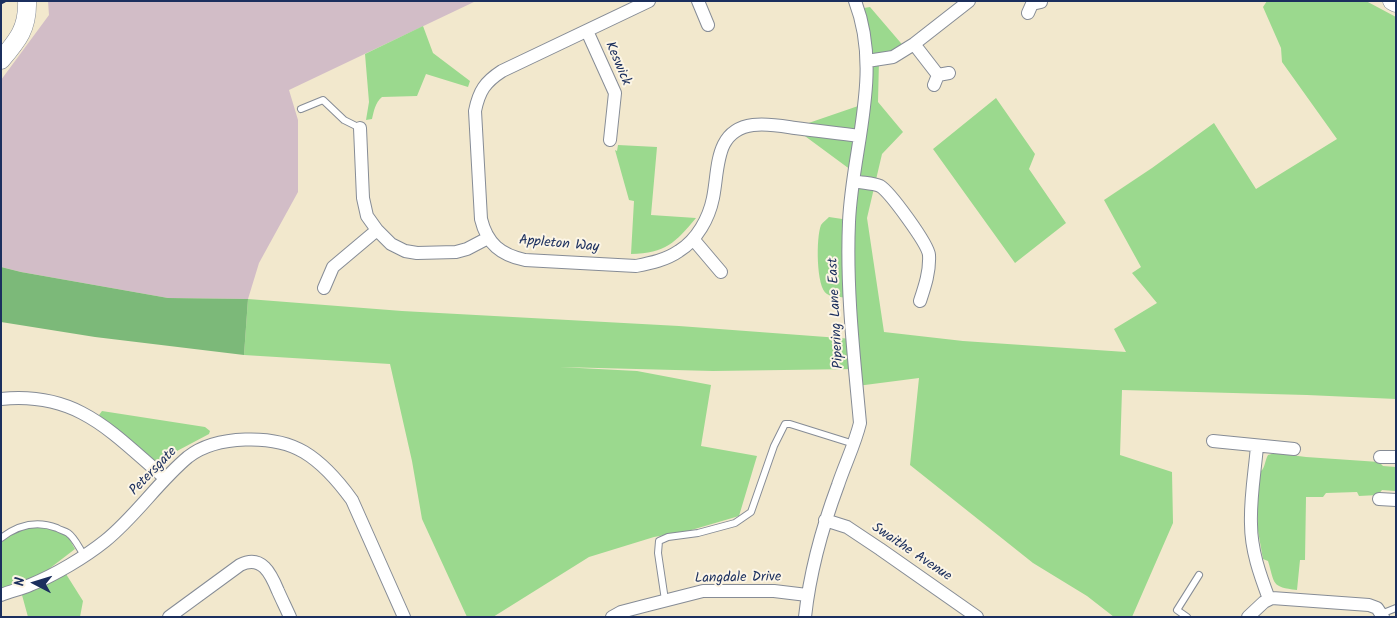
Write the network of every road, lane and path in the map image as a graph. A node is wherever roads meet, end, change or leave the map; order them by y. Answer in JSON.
{"nodes":[{"id":1,"x":649,"y":1,"type":"edge"},
{"id":2,"x":698,"y":1,"type":"edge"},
{"id":3,"x":855,"y":1,"type":"edge"},
{"id":4,"x":969,"y":1,"type":"edge"},
{"id":5,"x":1392,"y":1,"type":"edge"},
{"id":6,"x":27,"y":2,"type":"edge"},
{"id":7,"x":1396,"y":3,"type":"edge"},
{"id":8,"x":708,"y":25,"type":"dead end"},
{"id":9,"x":586,"y":31,"type":"junction"},
{"id":10,"x":914,"y":44,"type":"junction"},
{"id":11,"x":1,"y":60,"type":"edge"},
{"id":12,"x":867,"y":61,"type":"junction"},
{"id":13,"x":940,"y":78,"type":"dead end"},
{"id":14,"x":301,"y":109,"type":"dead end"},
{"id":15,"x":360,"y":128,"type":"joint"},
{"id":16,"x":860,"y":136,"type":"junction"},
{"id":17,"x":610,"y":140,"type":"dead end"},
{"id":18,"x":854,"y":181,"type":"junction"},
{"id":19,"x":377,"y":230,"type":"junction"},
{"id":20,"x":488,"y":238,"type":"junction"},
{"id":21,"x":693,"y":240,"type":"junction"},
{"id":22,"x":721,"y":272,"type":"dead end"},
{"id":23,"x":324,"y":288,"type":"dead end"},
{"id":24,"x":920,"y":301,"type":"dead end"},
{"id":25,"x":1,"y":399,"type":"edge"},
{"id":26,"x":1214,"y":441,"type":"dead end"},
{"id":27,"x":854,"y":444,"type":"junction"},
{"id":28,"x":1258,"y":446,"type":"junction"},
{"id":29,"x":1294,"y":449,"type":"dead end"},
{"id":30,"x":1380,"y":457,"type":"dead end"},
{"id":31,"x":1396,"y":457,"type":"edge"},
{"id":32,"x":165,"y":478,"type":"junction"},
{"id":33,"x":1379,"y":499,"type":"dead end"},
{"id":34,"x":1396,"y":500,"type":"edge"},
{"id":35,"x":826,"y":520,"type":"junction"},
{"id":36,"x":1,"y":538,"type":"edge"},
{"id":37,"x":84,"y":555,"type":"junction"},
{"id":38,"x":1199,"y":575,"type":"dead end"},
{"id":39,"x":1,"y":595,"type":"edge"},
{"id":40,"x":808,"y":595,"type":"junction"},
{"id":41,"x":1269,"y":599,"type":"junction"},
{"id":42,"x":665,"y":600,"type":"junction"},
{"id":43,"x":1396,"y":608,"type":"edge"},
{"id":44,"x":1382,"y":615,"type":"edge"},
{"id":45,"x":169,"y":617,"type":"edge"},
{"id":46,"x":290,"y":617,"type":"edge"},
{"id":47,"x":404,"y":617,"type":"edge"},
{"id":48,"x":612,"y":617,"type":"edge"},
{"id":49,"x":805,"y":617,"type":"edge"},
{"id":50,"x":977,"y":617,"type":"edge"},
{"id":51,"x":1187,"y":617,"type":"edge"},
{"id":52,"x":1248,"y":617,"type":"edge"}],
"edges":[{"from":1,"to":9,"type":"street"},
{"from":2,"to":8,"type":"street"},
{"from":3,"to":12,"type":"street","name":"Pipering Lane East"},
{"from":4,"to":10,"type":"street"},
{"from":5,"to":7,"type":"street"},
{"from":6,"to":11,"type":"street"},
{"from":9,"to":17,"type":"street","name":"Keswick"},
{"from":9,"to":20,"type":"street"},
{"from":10,"to":12,"type":"street"},
{"from":10,"to":13,"type":"street"},
{"from":12,"to":16,"type":"street","name":"Pipering Lane East"},
{"from":14,"to":15,"type":"lane"},
{"from":15,"to":19,"type":"street"},
{"from":16,"to":18,"type":"street","name":"Pipering Lane East"},
{"from":16,"to":21,"type":"street","name":"Appleton Way"},
{"from":18,"to":24,"type":"street"},
{"from":18,"to":27,"type":"street","name":"Pipering Lane East"},
{"from":19,"to":20,"type":"street"},
{"from":19,"to":23,"type":"street"},
{"from":20,"to":21,"type":"street","name":"Appleton Way"},
{"from":21,"to":22,"type":"street"},
{"from":25,"to":32,"type":"street"},
{"from":26,"to":28,"type":"street"},
{"from":27,"to":35,"type":"street","name":"Pipering Lane East"},
{"from":27,"to":42,"type":"lane"},
{"from":28,"to":29,"type":"street"},
{"from":28,"to":41,"type":"street"},
{"from":30,"to":31,"type":"street"},
{"from":32,"to":37,"type":"street","name":"Petersgate"},
{"from":32,"to":47,"type":"street","name":"Petersgate"},
{"from":33,"to":34,"type":"street"},
{"from":35,"to":40,"type":"street","name":"Pipering Lane East"},
{"from":35,"to":50,"type":"street","name":"Swaithe Avenue"},
{"from":36,"to":37,"type":"lane"},
{"from":37,"to":39,"type":"street","name":"Petersgate"},
{"from":38,"to":51,"type":"lane"},
{"from":40,"to":42,"type":"street","name":"Langdale Drive"},
{"from":40,"to":49,"type":"street","name":"Pipering Lane East"},
{"from":41,"to":44,"type":"street"},
{"from":41,"to":52,"type":"street"},
{"from":42,"to":48,"type":"street","name":"Langdale Drive"},
{"from":43,"to":44,"type":"lane"},
{"from":45,"to":46,"type":"street"}]}
